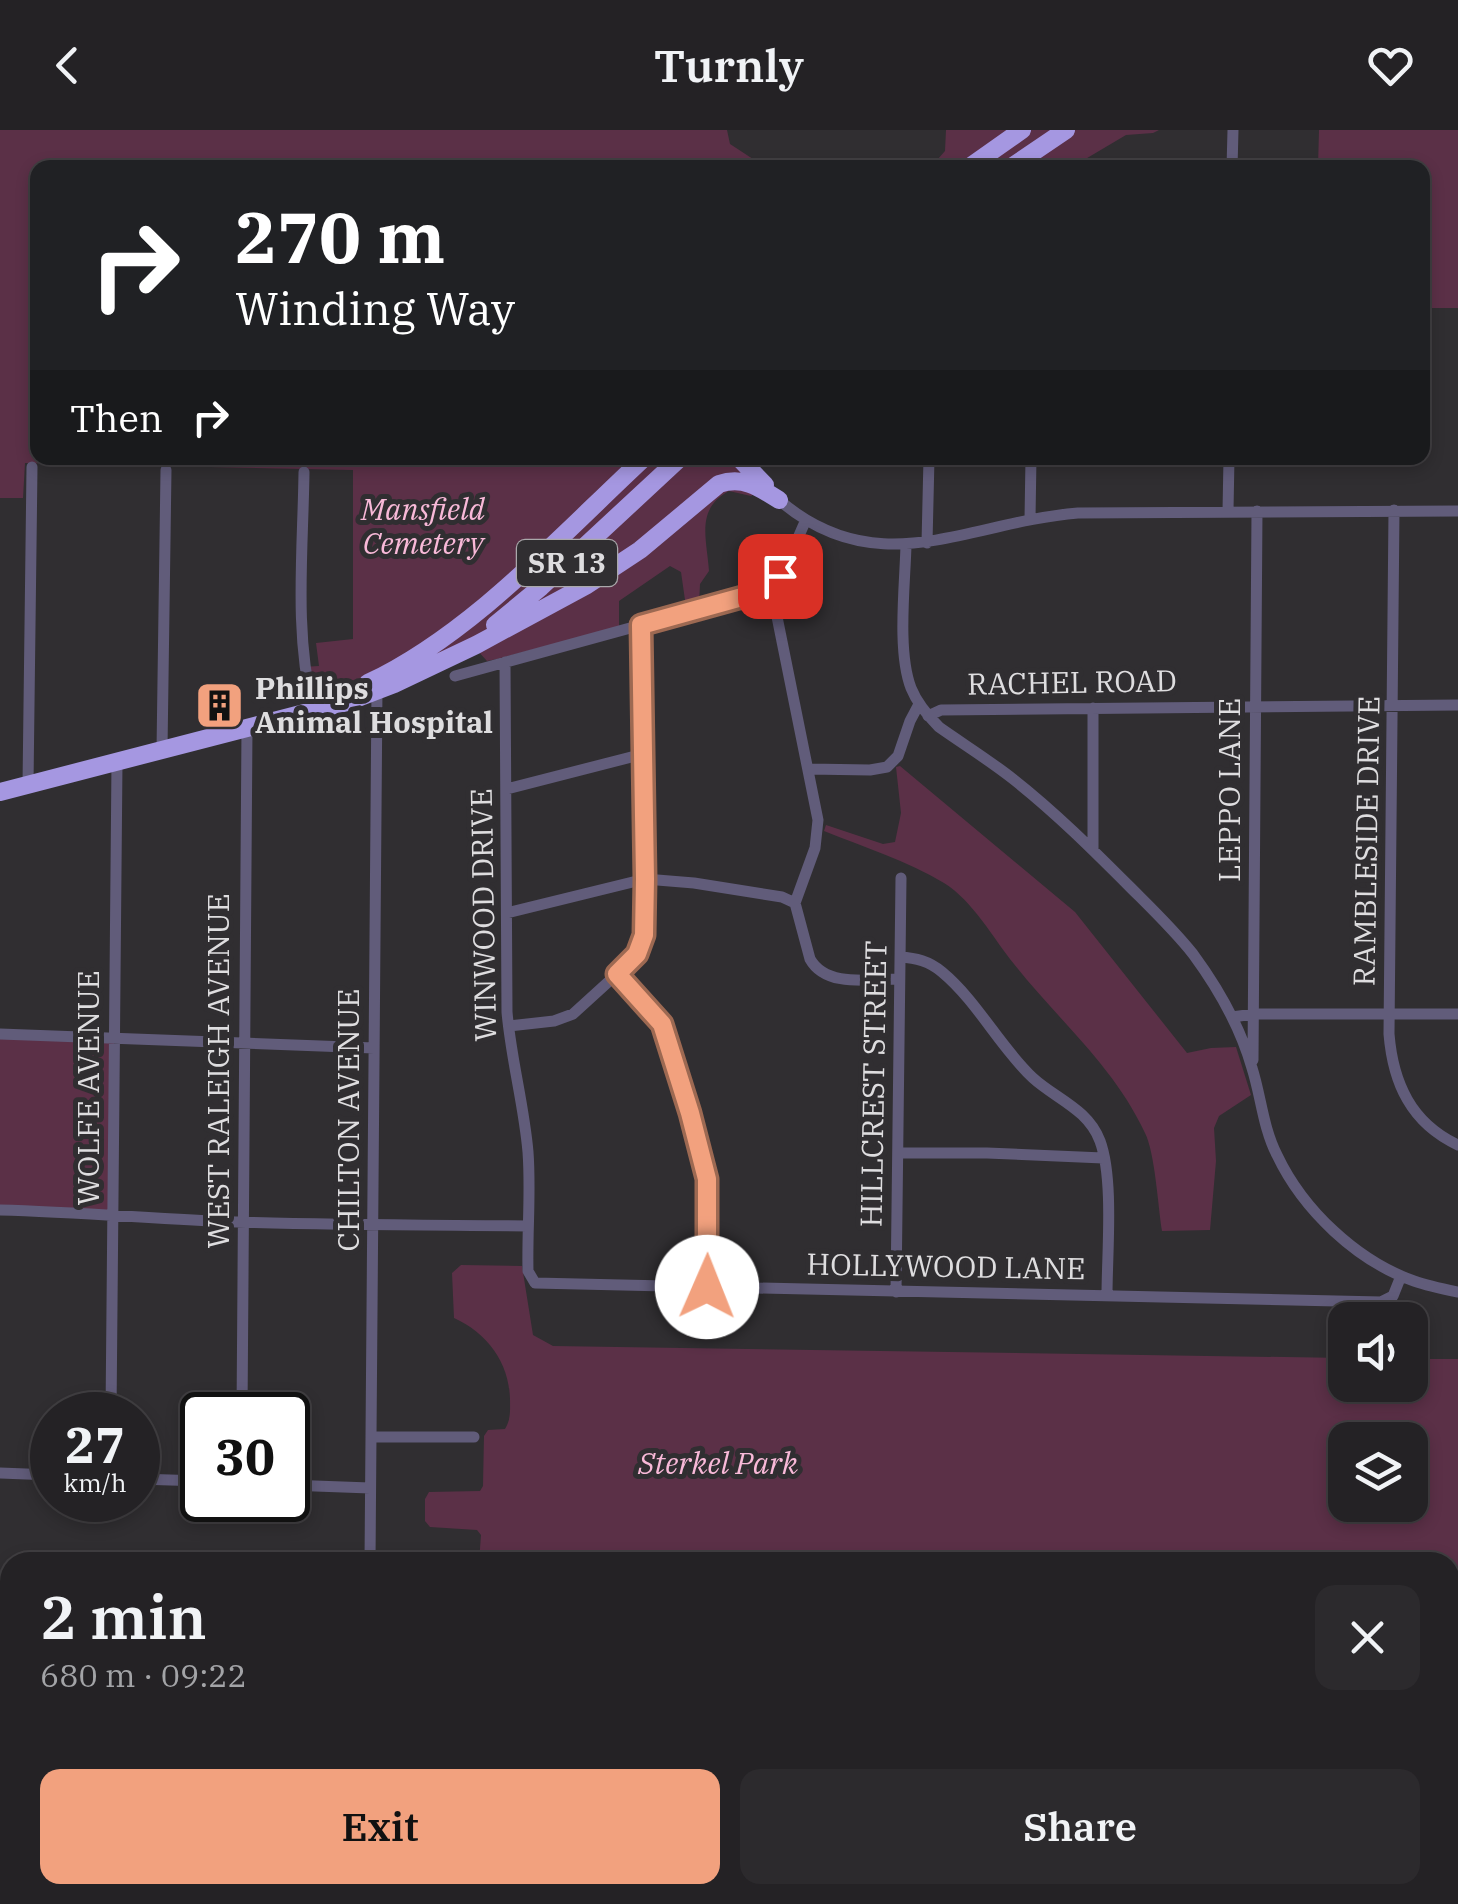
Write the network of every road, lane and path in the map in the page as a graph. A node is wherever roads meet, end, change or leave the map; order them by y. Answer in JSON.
{"nodes":[{"id":1,"x":1022,"y":130,"type":"edge"},
{"id":2,"x":1066,"y":130,"type":"edge"},
{"id":3,"x":1233,"y":130,"type":"edge"},
{"id":4,"x":979,"y":160,"type":"edge"},
{"id":5,"x":1022,"y":160,"type":"edge"},
{"id":6,"x":1232,"y":160,"type":"edge"},
{"id":7,"x":636,"y":465,"type":"edge"},
{"id":8,"x":672,"y":465,"type":"edge"},
{"id":9,"x":746,"y":465,"type":"edge"},
{"id":10,"x":928,"y":465,"type":"edge"},
{"id":11,"x":1031,"y":465,"type":"edge"},
{"id":12,"x":1229,"y":465,"type":"edge"},
{"id":13,"x":32,"y":467,"type":"dead end"},
{"id":14,"x":166,"y":470,"type":"dead end"},
{"id":15,"x":304,"y":472,"type":"dead end"},
{"id":16,"x":779,"y":500,"type":"junction"},
{"id":17,"x":1228,"y":510,"type":"junction"},
{"id":18,"x":1394,"y":510,"type":"junction"},
{"id":19,"x":1257,"y":511,"type":"junction"},
{"id":20,"x":1458,"y":511,"type":"edge"},
{"id":21,"x":1030,"y":519,"type":"junction"},
{"id":22,"x":806,"y":520,"type":"junction"},
{"id":23,"x":928,"y":543,"type":"junction"},
{"id":24,"x":906,"y":546,"type":"junction"},
{"id":25,"x":772,"y":587,"type":"junction"},
{"id":26,"x":641,"y":625,"type":"junction"},
{"id":27,"x":444,"y":658,"type":"junction"},
{"id":28,"x":505,"y":662,"type":"junction"},
{"id":29,"x":456,"y":676,"type":"dead end"},
{"id":30,"x":377,"y":684,"type":"junction"},
{"id":31,"x":920,"y":704,"type":"junction"},
{"id":32,"x":1256,"y":705,"type":"junction"},
{"id":33,"x":1393,"y":705,"type":"junction"},
{"id":34,"x":1458,"y":705,"type":"edge"},
{"id":35,"x":1094,"y":708,"type":"junction"},
{"id":36,"x":314,"y":709,"type":"junction"},
{"id":37,"x":928,"y":716,"type":"junction"},
{"id":38,"x":247,"y":728,"type":"junction"},
{"id":39,"x":162,"y":750,"type":"junction"},
{"id":40,"x":643,"y":754,"type":"junction"},
{"id":41,"x":117,"y":762,"type":"junction"},
{"id":42,"x":809,"y":769,"type":"junction"},
{"id":43,"x":28,"y":785,"type":"junction"},
{"id":44,"x":507,"y":790,"type":"junction"},
{"id":45,"x":0,"y":792,"type":"edge"},
{"id":46,"x":1093,"y":850,"type":"junction"},
{"id":47,"x":900,"y":878,"type":"dead end"},
{"id":48,"x":645,"y":879,"type":"junction"},
{"id":49,"x":794,"y":903,"type":"junction"},
{"id":50,"x":508,"y":913,"type":"junction"},
{"id":51,"x":900,"y":957,"type":"junction"},
{"id":52,"x":617,"y":974,"type":"junction"},
{"id":53,"x":900,"y":979,"type":"junction"},
{"id":54,"x":1254,"y":1014,"type":"junction"},
{"id":55,"x":1390,"y":1014,"type":"junction"},
{"id":56,"x":1458,"y":1014,"type":"edge"},
{"id":57,"x":1232,"y":1016,"type":"junction"},
{"id":58,"x":508,"y":1026,"type":"junction"},
{"id":59,"x":0,"y":1034,"type":"edge"},
{"id":60,"x":114,"y":1040,"type":"junction"},
{"id":61,"x":244,"y":1044,"type":"junction"},
{"id":62,"x":374,"y":1048,"type":"junction"},
{"id":63,"x":1253,"y":1069,"type":"junction"},
{"id":64,"x":1458,"y":1145,"type":"edge"},
{"id":65,"x":898,"y":1152,"type":"junction"},
{"id":66,"x":1103,"y":1158,"type":"junction"},
{"id":67,"x":0,"y":1210,"type":"edge"},
{"id":68,"x":113,"y":1216,"type":"junction"},
{"id":69,"x":244,"y":1222,"type":"junction"},
{"id":70,"x":373,"y":1224,"type":"junction"},
{"id":71,"x":528,"y":1226,"type":"junction"},
{"id":72,"x":1402,"y":1276,"type":"junction"},
{"id":73,"x":707,"y":1287,"type":"junction"},
{"id":74,"x":896,"y":1292,"type":"junction"},
{"id":75,"x":1458,"y":1292,"type":"edge"},
{"id":76,"x":1107,"y":1295,"type":"junction"},
{"id":77,"x":111,"y":1392,"type":"edge"},
{"id":78,"x":242,"y":1392,"type":"edge"},
{"id":79,"x":371,"y":1437,"type":"junction"},
{"id":80,"x":474,"y":1437,"type":"dead end"},
{"id":81,"x":0,"y":1472,"type":"edge"},
{"id":82,"x":30,"y":1474,"type":"edge"},
{"id":83,"x":310,"y":1486,"type":"edge"},
{"id":84,"x":370,"y":1488,"type":"junction"},
{"id":85,"x":370,"y":1552,"type":"edge"}],
"edges":[{"from":1,"to":4,"type":"highway"},
{"from":2,"to":5,"type":"highway"},
{"from":3,"to":6,"type":"street"},
{"from":7,"to":30,"type":"highway","number":"SR 13"},
{"from":8,"to":27,"type":"highway","number":"SR 13"},
{"from":9,"to":16,"type":"highway"},
{"from":10,"to":23,"type":"street"},
{"from":11,"to":21,"type":"street"},
{"from":12,"to":17,"type":"street"},
{"from":13,"to":43,"type":"street"},
{"from":14,"to":39,"type":"street"},
{"from":15,"to":36,"type":"street"},
{"from":16,"to":22,"type":"street"},
{"from":16,"to":27,"type":"highway"},
{"from":17,"to":19,"type":"street"},
{"from":17,"to":21,"type":"street"},
{"from":18,"to":19,"type":"street"},
{"from":18,"to":20,"type":"street"},
{"from":18,"to":33,"type":"street","name":"RAMBLESIDE DRIVE"},
{"from":19,"to":32,"type":"street","name":"LEPPO LANE"},
{"from":21,"to":23,"type":"street"},
{"from":22,"to":24,"type":"street"},
{"from":22,"to":25,"type":"street"},
{"from":23,"to":24,"type":"street"},
{"from":24,"to":31,"type":"street"},
{"from":25,"to":26,"type":"street"},
{"from":25,"to":42,"type":"street"},
{"from":26,"to":28,"type":"street"},
{"from":26,"to":40,"type":"street"},
{"from":27,"to":30,"type":"highway","number":"SR 13"},
{"from":28,"to":29,"type":"street"},
{"from":28,"to":44,"type":"street","name":"WINWOOD DRIVE"},
{"from":30,"to":36,"type":"highway","number":"SR 13"},
{"from":30,"to":62,"type":"street","name":"CHILTON AVENUE"},
{"from":31,"to":37,"type":"street"},
{"from":31,"to":42,"type":"street"},
{"from":32,"to":33,"type":"street","name":"RACHEL ROAD"},
{"from":32,"to":35,"type":"street","name":"RACHEL ROAD"},
{"from":32,"to":54,"type":"street","name":"LEPPO LANE"},
{"from":33,"to":34,"type":"street","name":"RACHEL ROAD"},
{"from":33,"to":55,"type":"street","name":"RAMBLESIDE DRIVE"},
{"from":35,"to":37,"type":"street","name":"RACHEL ROAD"},
{"from":35,"to":46,"type":"street"},
{"from":36,"to":38,"type":"highway","number":"SR 13"},
{"from":37,"to":46,"type":"street"},
{"from":38,"to":39,"type":"highway","number":"SR 13"},
{"from":38,"to":61,"type":"street","name":"WEST RALEIGH AVENUE"},
{"from":39,"to":41,"type":"highway","number":"SR 13"},
{"from":40,"to":44,"type":"street"},
{"from":40,"to":48,"type":"street"},
{"from":41,"to":43,"type":"highway","number":"SR 13"},
{"from":41,"to":60,"type":"street","name":"WOLFE AVENUE"},
{"from":42,"to":49,"type":"street"},
{"from":43,"to":45,"type":"highway","number":"SR 13"},
{"from":44,"to":50,"type":"street","name":"WINWOOD DRIVE"},
{"from":46,"to":57,"type":"street"},
{"from":47,"to":51,"type":"street","name":"HILLCREST STREET"},
{"from":48,"to":49,"type":"street"},
{"from":48,"to":50,"type":"street"},
{"from":48,"to":52,"type":"street"},
{"from":49,"to":53,"type":"street"},
{"from":50,"to":58,"type":"street","name":"WINWOOD DRIVE"},
{"from":51,"to":53,"type":"street","name":"HILLCREST STREET"},
{"from":51,"to":66,"type":"street"},
{"from":52,"to":58,"type":"street"},
{"from":52,"to":73,"type":"street"},
{"from":53,"to":65,"type":"street","name":"HILLCREST STREET"},
{"from":54,"to":55,"type":"street"},
{"from":54,"to":57,"type":"street"},
{"from":54,"to":63,"type":"street","name":"LEPPO LANE"},
{"from":55,"to":56,"type":"street"},
{"from":55,"to":64,"type":"street","name":"RAMBLESIDE DRIVE"},
{"from":57,"to":63,"type":"street"},
{"from":58,"to":71,"type":"street","name":"WINWOOD DRIVE"},
{"from":59,"to":60,"type":"street"},
{"from":60,"to":61,"type":"street"},
{"from":60,"to":68,"type":"street","name":"WOLFE AVENUE"},
{"from":61,"to":62,"type":"street"},
{"from":61,"to":69,"type":"street","name":"WEST RALEIGH AVENUE"},
{"from":62,"to":70,"type":"street","name":"CHILTON AVENUE"},
{"from":63,"to":72,"type":"street"},
{"from":65,"to":66,"type":"street"},
{"from":65,"to":74,"type":"street","name":"HILLCREST STREET"},
{"from":66,"to":76,"type":"street"},
{"from":67,"to":68,"type":"street"},
{"from":68,"to":69,"type":"street"},
{"from":68,"to":77,"type":"street","name":"WOLFE AVENUE"},
{"from":69,"to":70,"type":"street"},
{"from":69,"to":78,"type":"street","name":"WEST RALEIGH AVENUE"},
{"from":70,"to":71,"type":"street"},
{"from":70,"to":79,"type":"street","name":"CHILTON AVENUE"},
{"from":71,"to":73,"type":"street","name":"HOLLYWOOD LANE"},
{"from":72,"to":75,"type":"street"},
{"from":72,"to":76,"type":"street","name":"HOLLYWOOD LANE"},
{"from":73,"to":74,"type":"street","name":"HOLLYWOOD LANE"},
{"from":74,"to":76,"type":"street","name":"HOLLYWOOD LANE"},
{"from":79,"to":80,"type":"street"},
{"from":79,"to":84,"type":"street","name":"CHILTON AVENUE"},
{"from":81,"to":82,"type":"street"},
{"from":83,"to":84,"type":"street"},
{"from":84,"to":85,"type":"street","name":"CHILTON AVENUE"}]}
